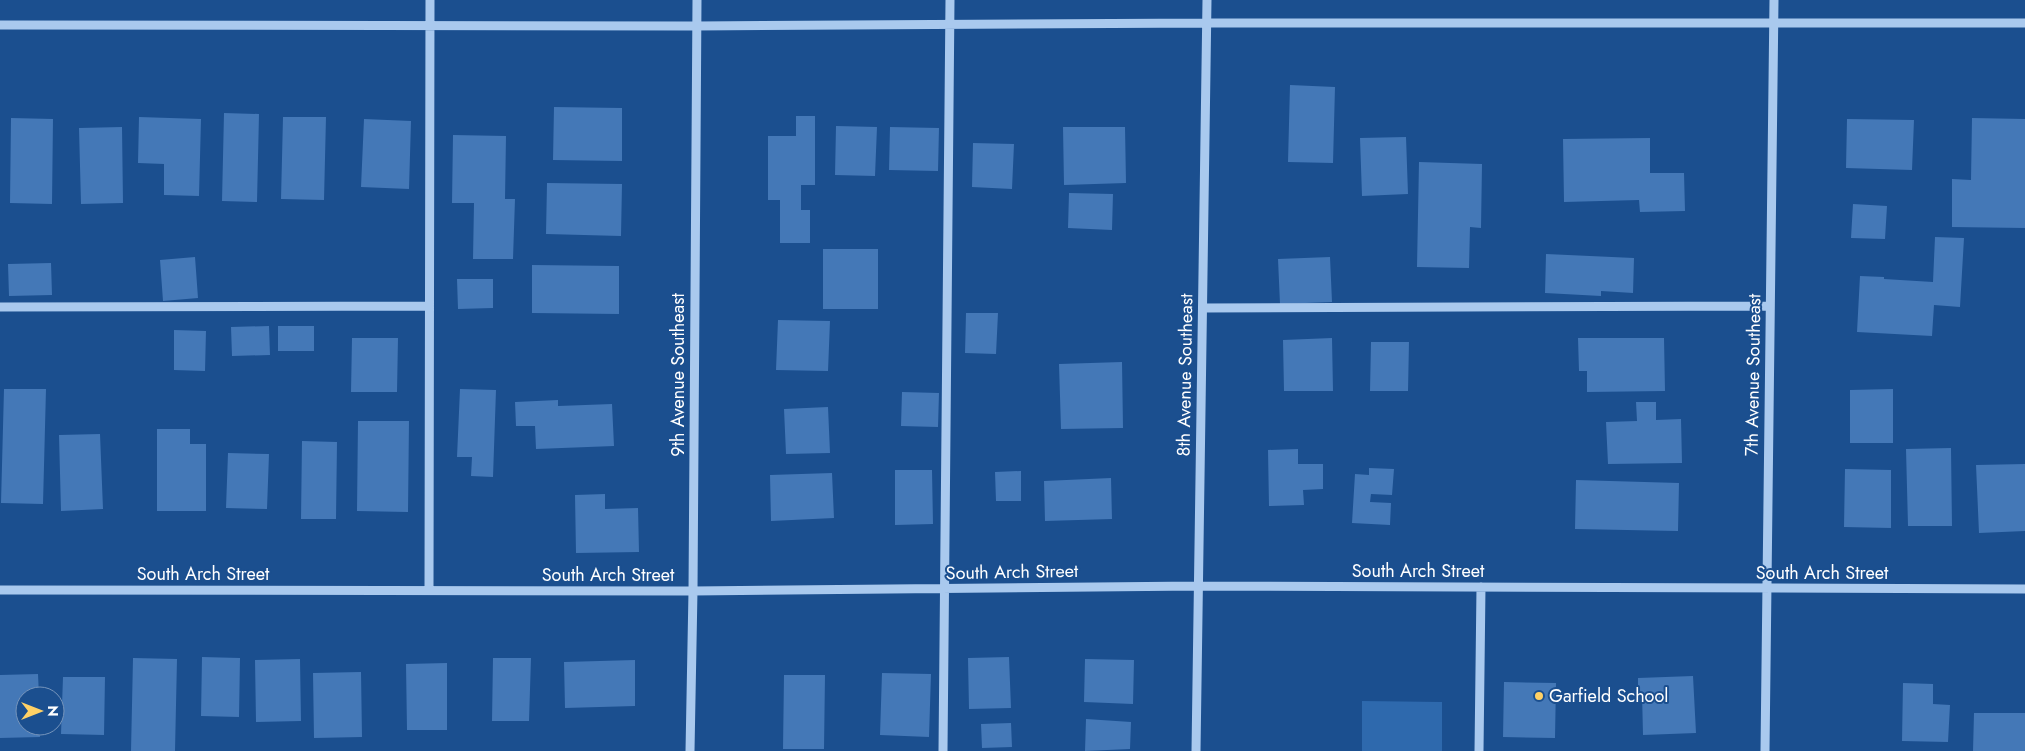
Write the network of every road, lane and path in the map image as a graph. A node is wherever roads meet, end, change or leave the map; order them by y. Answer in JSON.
{"nodes":[{"id":1,"x":430,"y":0,"type":"edge"},
{"id":2,"x":697,"y":0,"type":"edge"},
{"id":3,"x":950,"y":0,"type":"edge"},
{"id":4,"x":1207,"y":0,"type":"edge"},
{"id":5,"x":1774,"y":0,"type":"edge"},
{"id":6,"x":1206,"y":22,"type":"junction"},
{"id":7,"x":1774,"y":23,"type":"junction"},
{"id":8,"x":2025,"y":23,"type":"edge"},
{"id":9,"x":950,"y":24,"type":"junction"},
{"id":10,"x":0,"y":25,"type":"edge"},
{"id":11,"x":430,"y":26,"type":"junction"},
{"id":12,"x":696,"y":26,"type":"junction"},
{"id":13,"x":429,"y":306,"type":"junction"},
{"id":14,"x":1770,"y":306,"type":"junction"},
{"id":15,"x":0,"y":307,"type":"edge"},
{"id":16,"x":1203,"y":308,"type":"junction"},
{"id":17,"x":1198,"y":586,"type":"junction"},
{"id":18,"x":1481,"y":587,"type":"junction"},
{"id":19,"x":2025,"y":588,"type":"edge"},
{"id":20,"x":944,"y":589,"type":"junction"},
{"id":21,"x":1768,"y":589,"type":"junction"},
{"id":22,"x":0,"y":590,"type":"edge"},
{"id":23,"x":429,"y":590,"type":"junction"},
{"id":24,"x":693,"y":591,"type":"junction"},
{"id":25,"x":690,"y":751,"type":"edge"},
{"id":26,"x":942,"y":751,"type":"edge"},
{"id":27,"x":1196,"y":751,"type":"edge"},
{"id":28,"x":1479,"y":751,"type":"edge"},
{"id":29,"x":1765,"y":751,"type":"edge"}],
"edges":[{"from":1,"to":11,"type":"street"},
{"from":2,"to":12,"type":"street","name":"9th Avenue Southeast"},
{"from":3,"to":9,"type":"street"},
{"from":4,"to":6,"type":"street","name":"8th Avenue Southeast"},
{"from":5,"to":7,"type":"street","name":"7th Avenue Southeast"},
{"from":6,"to":7,"type":"street"},
{"from":6,"to":9,"type":"street"},
{"from":6,"to":16,"type":"street","name":"8th Avenue Southeast"},
{"from":7,"to":8,"type":"street"},
{"from":7,"to":14,"type":"street","name":"7th Avenue Southeast"},
{"from":9,"to":12,"type":"street"},
{"from":9,"to":20,"type":"street"},
{"from":10,"to":11,"type":"street"},
{"from":11,"to":12,"type":"street"},
{"from":11,"to":13,"type":"street"},
{"from":12,"to":24,"type":"street","name":"9th Avenue Southeast"},
{"from":13,"to":15,"type":"street"},
{"from":13,"to":23,"type":"street"},
{"from":14,"to":16,"type":"street"},
{"from":14,"to":21,"type":"street","name":"7th Avenue Southeast"},
{"from":16,"to":17,"type":"street","name":"8th Avenue Southeast"},
{"from":17,"to":18,"type":"street","name":"South Arch Street"},
{"from":17,"to":20,"type":"street","name":"South Arch Street"},
{"from":17,"to":27,"type":"street","name":"8th Avenue Southeast"},
{"from":18,"to":21,"type":"street","name":"South Arch Street"},
{"from":18,"to":28,"type":"street"},
{"from":19,"to":21,"type":"street","name":"South Arch Street"},
{"from":20,"to":24,"type":"street","name":"South Arch Street"},
{"from":20,"to":26,"type":"street"},
{"from":21,"to":29,"type":"street","name":"7th Avenue Southeast"},
{"from":22,"to":23,"type":"street","name":"South Arch Street"},
{"from":23,"to":24,"type":"street","name":"South Arch Street"},
{"from":24,"to":25,"type":"street","name":"9th Avenue Southeast"}]}
